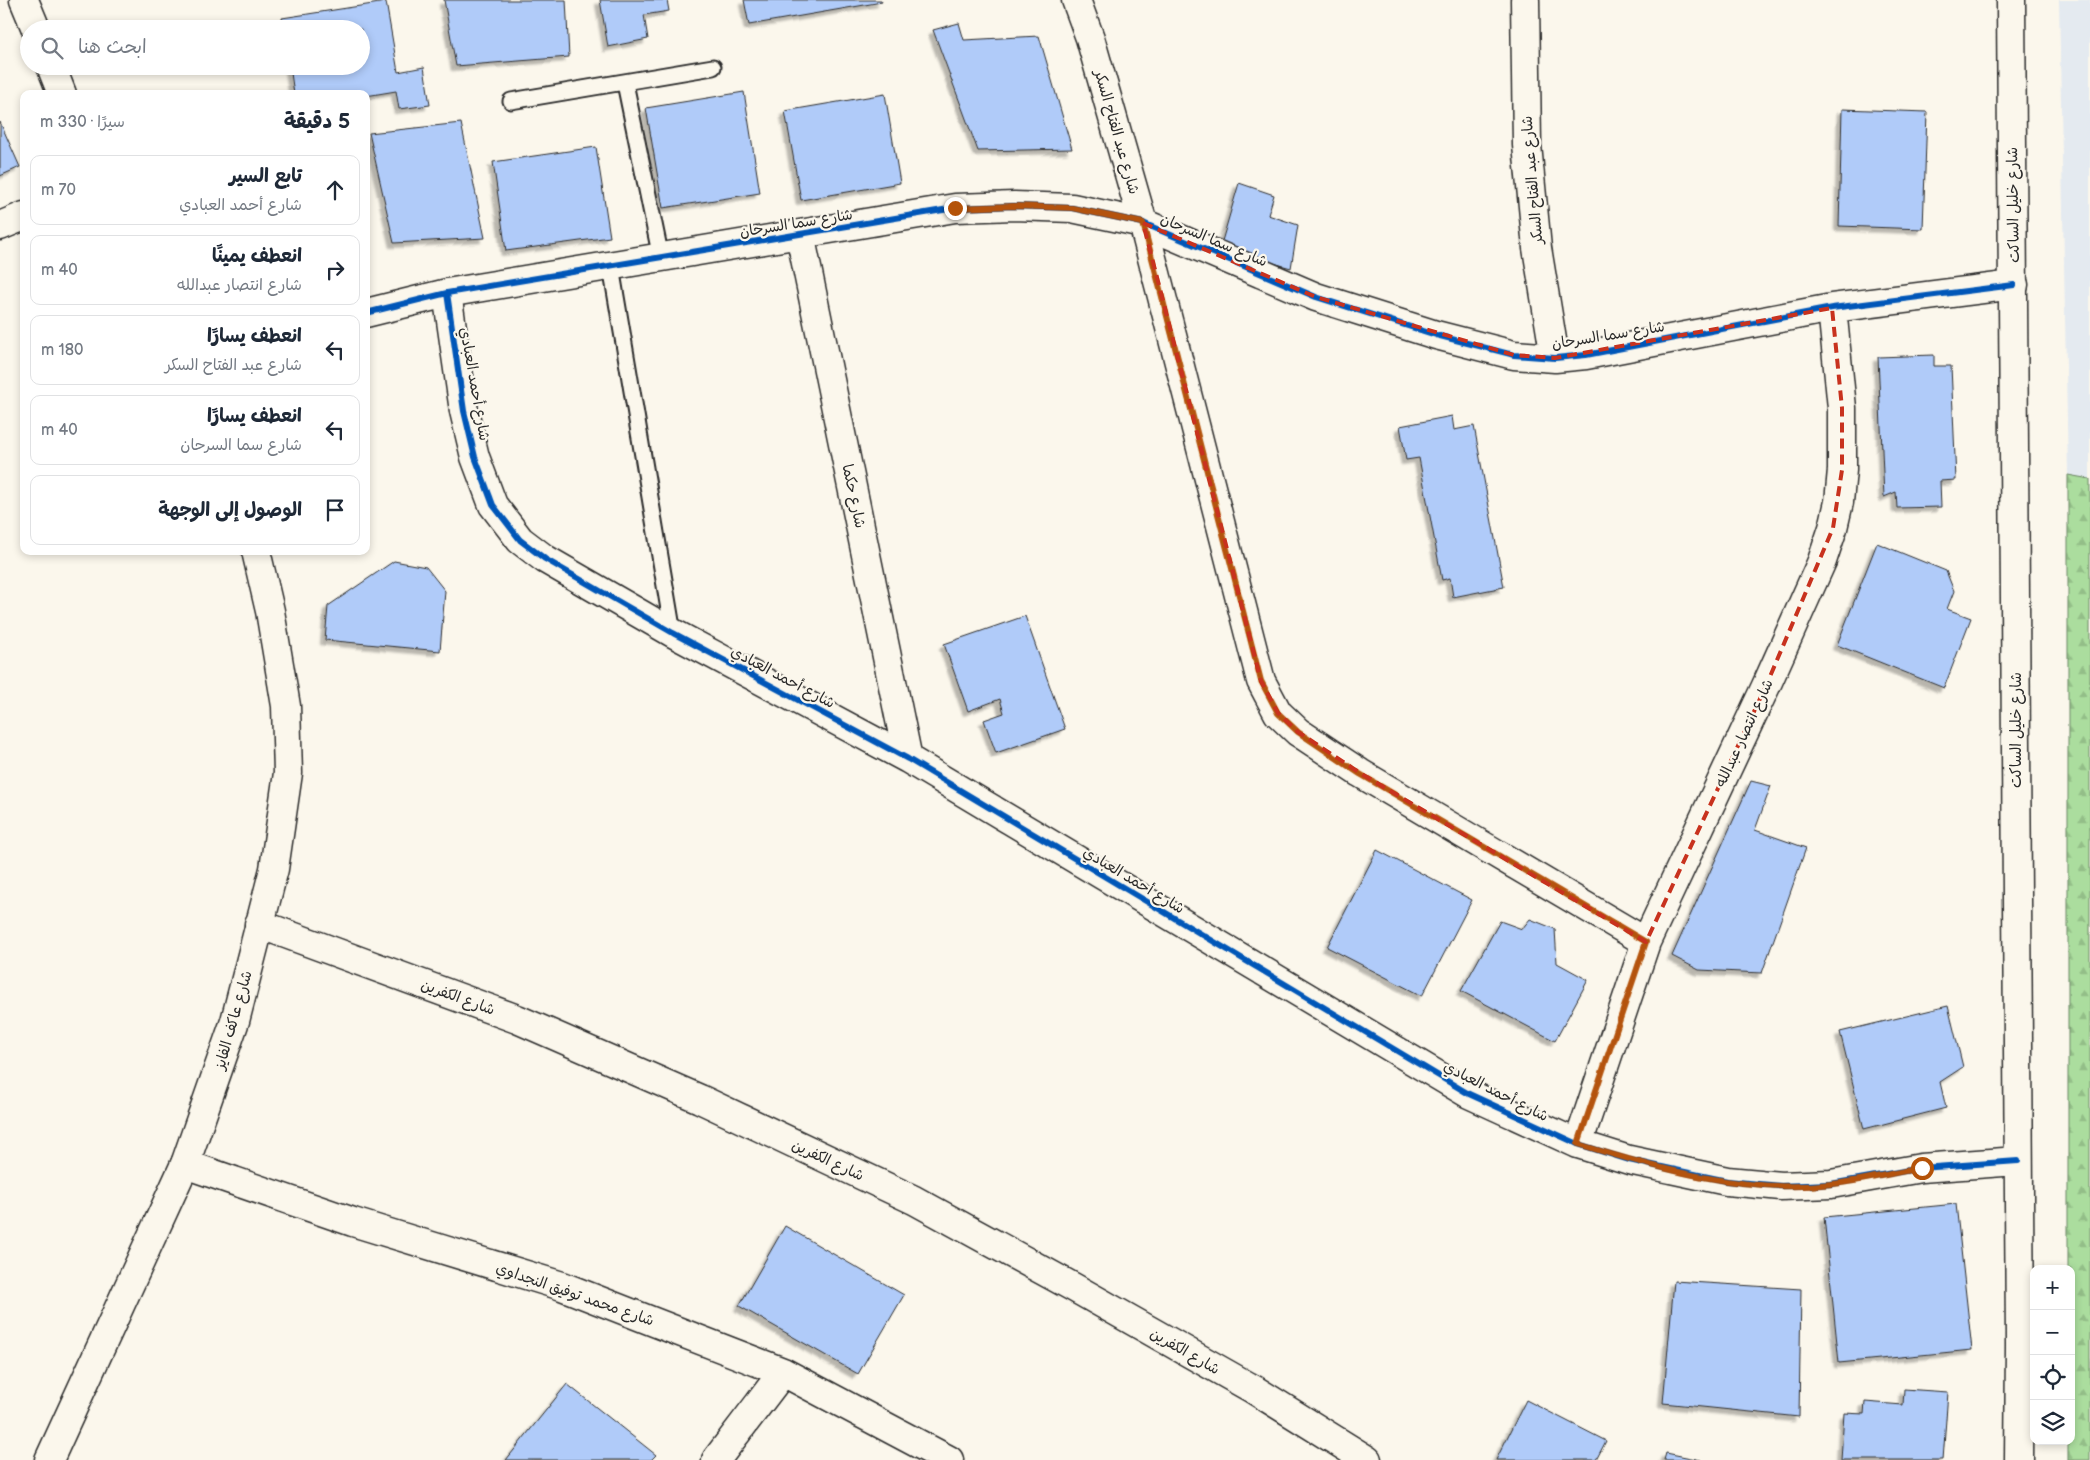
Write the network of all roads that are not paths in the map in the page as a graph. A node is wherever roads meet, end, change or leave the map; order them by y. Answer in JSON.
{"nodes":[{"id":1,"x":24,"y":0,"type":"edge"},
{"id":2,"x":1076,"y":0,"type":"edge"},
{"id":3,"x":1525,"y":0,"type":"edge"},
{"id":4,"x":2011,"y":0,"type":"edge"},
{"id":5,"x":32,"y":20,"type":"edge"},
{"id":6,"x":712,"y":67,"type":"dead end"},
{"id":7,"x":55,"y":75,"type":"edge"},
{"id":8,"x":626,"y":83,"type":"junction"},
{"id":9,"x":60,"y":90,"type":"edge"},
{"id":10,"x":511,"y":101,"type":"dead end"},
{"id":11,"x":20,"y":218,"type":"edge"},
{"id":12,"x":1143,"y":223,"type":"junction"},
{"id":13,"x":0,"y":226,"type":"edge"},
{"id":14,"x":800,"y":234,"type":"junction"},
{"id":15,"x":662,"y":258,"type":"junction"},
{"id":16,"x":611,"y":267,"type":"junction"},
{"id":17,"x":2014,"y":285,"type":"junction"},
{"id":18,"x":447,"y":294,"type":"junction"},
{"id":19,"x":1832,"y":308,"type":"junction"},
{"id":20,"x":370,"y":312,"type":"edge"},
{"id":21,"x":1555,"y":358,"type":"junction"},
{"id":22,"x":257,"y":555,"type":"edge"},
{"id":23,"x":673,"y":633,"type":"junction"},
{"id":24,"x":908,"y":759,"type":"junction"},
{"id":25,"x":258,"y":924,"type":"junction"},
{"id":26,"x":1646,"y":942,"type":"junction"},
{"id":27,"x":1578,"y":1144,"type":"junction"},
{"id":28,"x":2018,"y":1161,"type":"junction"},
{"id":29,"x":185,"y":1164,"type":"junction"},
{"id":30,"x":783,"y":1372,"type":"junction"},
{"id":31,"x":55,"y":1458,"type":"edge"},
{"id":32,"x":716,"y":1460,"type":"edge"},
{"id":33,"x":949,"y":1460,"type":"edge"},
{"id":34,"x":1367,"y":1460,"type":"edge"},
{"id":35,"x":2019,"y":1460,"type":"edge"}],
"edges":[{"from":1,"to":5,"type":"street"},
{"from":2,"to":12,"type":"street","name":"شارع عبد الفتاح السكر"},
{"from":3,"to":21,"type":"street","name":"شارع عبد الفتاح السكر"},
{"from":4,"to":17,"type":"street","name":"شارع خليل الساكت"},
{"from":6,"to":8,"type":"lane"},
{"from":7,"to":9,"type":"street"},
{"from":8,"to":10,"type":"lane"},
{"from":8,"to":15,"type":"lane"},
{"from":11,"to":13,"type":"street"},
{"from":12,"to":14,"type":"street","name":"شارع سما السرحان"},
{"from":12,"to":21,"type":"street","name":"شارع سما السرحان"},
{"from":12,"to":26,"type":"street","name":"شارع عبد الفتاح السكر"},
{"from":14,"to":15,"type":"street","name":"شارع سما السرحان"},
{"from":14,"to":24,"type":"street","name":"شارع حكما"},
{"from":15,"to":16,"type":"street","name":"شارع سما السرحان"},
{"from":16,"to":18,"type":"street","name":"شارع سما السرحان"},
{"from":16,"to":23,"type":"lane"},
{"from":17,"to":19,"type":"street","name":"شارع سما السرحان"},
{"from":17,"to":28,"type":"street","name":"شارع خليل الساكت"},
{"from":18,"to":20,"type":"street","name":"شارع سما السرحان"},
{"from":18,"to":23,"type":"street","name":"شارع أحمد العبادي"},
{"from":19,"to":21,"type":"street","name":"شارع سما السرحان"},
{"from":19,"to":26,"type":"street","name":"شارع انتصار عبدالله"},
{"from":22,"to":25,"type":"street","name":"شارع عاكف الفايز"},
{"from":23,"to":24,"type":"street","name":"شارع أحمد العبادي"},
{"from":24,"to":27,"type":"street","name":"شارع أحمد العبادي"},
{"from":25,"to":29,"type":"street","name":"شارع عاكف الفايز"},
{"from":25,"to":34,"type":"street","name":"شارع الكفرين"},
{"from":26,"to":27,"type":"street","name":"شارع انتصار عبدالله"},
{"from":27,"to":28,"type":"street","name":"شارع أحمد العبادي"},
{"from":28,"to":35,"type":"street","name":"شارع خليل الساكت"},
{"from":29,"to":30,"type":"street","name":"شارع محمد توفيق النجداوي"},
{"from":29,"to":31,"type":"street","name":"شارع عاكف الفايز"},
{"from":30,"to":32,"type":"street"},
{"from":30,"to":33,"type":"street","name":"شارع محمد توفيق النجداوي"}]}
